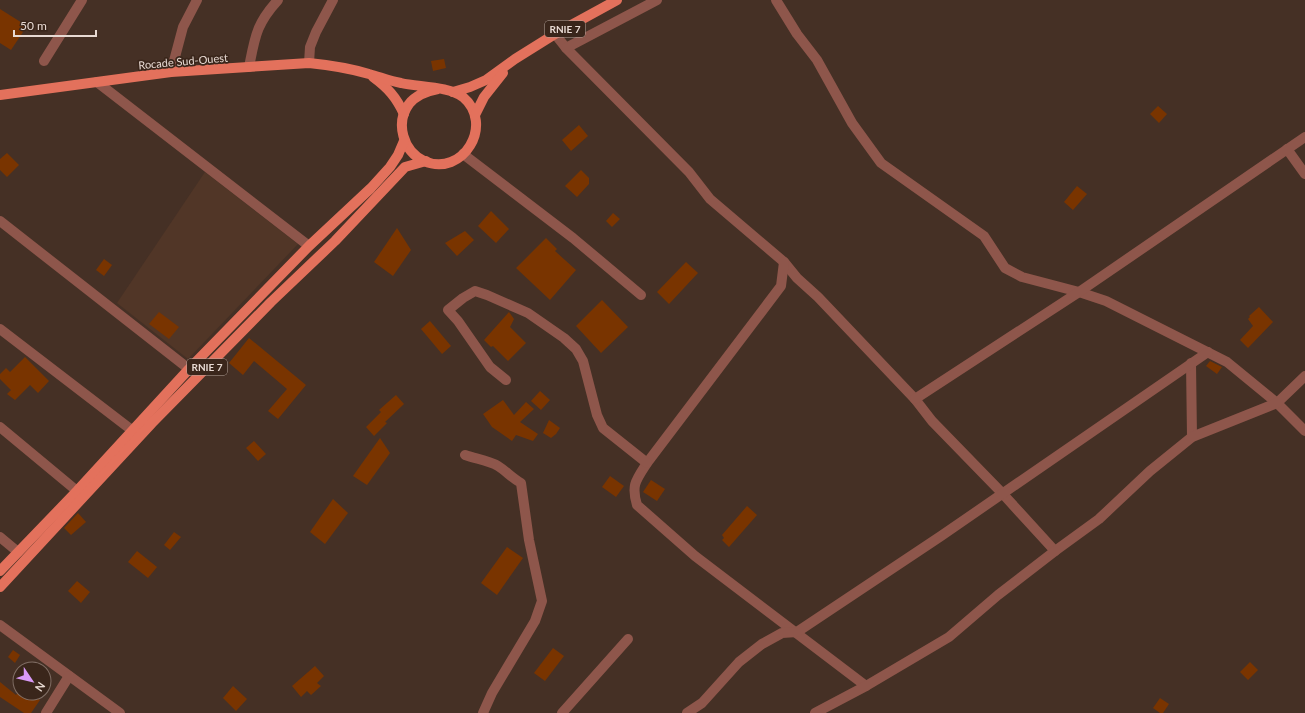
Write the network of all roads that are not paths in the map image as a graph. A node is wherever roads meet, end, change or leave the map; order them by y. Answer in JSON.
{"nodes":[{"id":1,"x":82,"y":0,"type":"edge"},
{"id":2,"x":198,"y":0,"type":"edge"},
{"id":3,"x":278,"y":0,"type":"edge"},
{"id":4,"x":333,"y":0,"type":"edge"},
{"id":5,"x":617,"y":0,"type":"edge"},
{"id":6,"x":657,"y":0,"type":"edge"},
{"id":7,"x":776,"y":0,"type":"edge"},
{"id":8,"x":555,"y":34,"type":"junction"},
{"id":9,"x":566,"y":48,"type":"junction"},
{"id":10,"x":515,"y":59,"type":"junction"},
{"id":11,"x":44,"y":61,"type":"dead end"},
{"id":12,"x":309,"y":63,"type":"junction"},
{"id":13,"x":249,"y":68,"type":"junction"},
{"id":14,"x":171,"y":72,"type":"junction"},
{"id":15,"x":368,"y":73,"type":"junction"},
{"id":16,"x":97,"y":82,"type":"junction"},
{"id":17,"x":438,"y":89,"type":"junction"},
{"id":18,"x":453,"y":92,"type":"junction"},
{"id":19,"x":0,"y":95,"type":"edge"},
{"id":20,"x":404,"y":114,"type":"junction"},
{"id":21,"x":474,"y":115,"type":"junction"},
{"id":22,"x":1305,"y":137,"type":"edge"},
{"id":23,"x":404,"y":141,"type":"junction"},
{"id":24,"x":1287,"y":150,"type":"junction"},
{"id":25,"x":463,"y":154,"type":"junction"},
{"id":26,"x":426,"y":161,"type":"junction"},
{"id":27,"x":1305,"y":174,"type":"edge"},
{"id":28,"x":0,"y":221,"type":"edge"},
{"id":29,"x":309,"y":246,"type":"junction"},
{"id":30,"x":784,"y":262,"type":"junction"},
{"id":31,"x":1079,"y":292,"type":"junction"},
{"id":32,"x":642,"y":295,"type":"dead end"},
{"id":33,"x":0,"y":329,"type":"edge"},
{"id":34,"x":1208,"y":352,"type":"junction"},
{"id":35,"x":1191,"y":363,"type":"junction"},
{"id":36,"x":189,"y":369,"type":"junction"},
{"id":37,"x":1305,"y":376,"type":"edge"},
{"id":38,"x":506,"y":380,"type":"dead end"},
{"id":39,"x":915,"y":399,"type":"junction"},
{"id":40,"x":1277,"y":403,"type":"junction"},
{"id":41,"x":0,"y":427,"type":"edge"},
{"id":42,"x":133,"y":431,"type":"junction"},
{"id":43,"x":1305,"y":431,"type":"edge"},
{"id":44,"x":1192,"y":437,"type":"junction"},
{"id":45,"x":465,"y":455,"type":"dead end"},
{"id":46,"x":647,"y":463,"type":"junction"},
{"id":47,"x":77,"y":492,"type":"junction"},
{"id":48,"x":1002,"y":493,"type":"junction"},
{"id":49,"x":0,"y":537,"type":"edge"},
{"id":50,"x":1055,"y":551,"type":"junction"},
{"id":51,"x":18,"y":552,"type":"junction"},
{"id":52,"x":0,"y":571,"type":"edge"},
{"id":53,"x":0,"y":587,"type":"edge"},
{"id":54,"x":0,"y":625,"type":"edge"},
{"id":55,"x":796,"y":632,"type":"junction"},
{"id":56,"x":628,"y":639,"type":"dead end"},
{"id":57,"x":69,"y":676,"type":"junction"},
{"id":58,"x":866,"y":686,"type":"junction"},
{"id":59,"x":46,"y":713,"type":"edge"},
{"id":60,"x":120,"y":713,"type":"edge"},
{"id":61,"x":483,"y":713,"type":"edge"},
{"id":62,"x":562,"y":713,"type":"edge"},
{"id":63,"x":687,"y":713,"type":"edge"},
{"id":64,"x":815,"y":713,"type":"edge"}],
"edges":[{"from":1,"to":11,"type":"street"},
{"from":2,"to":14,"type":"street"},
{"from":3,"to":13,"type":"street"},
{"from":4,"to":12,"type":"street"},
{"from":5,"to":8,"type":"main road","number":"RNIE 7"},
{"from":6,"to":9,"type":"street"},
{"from":7,"to":31,"type":"street"},
{"from":8,"to":9,"type":"street"},
{"from":8,"to":10,"type":"main road","number":"RNIE 7"},
{"from":9,"to":30,"type":"street"},
{"from":10,"to":18,"type":"main road","number":"RNIE 7"},
{"from":10,"to":21,"type":"main road","number":"RNIE 7"},
{"from":12,"to":13,"type":"main road","name":"Rocade Sud-Ouest"},
{"from":12,"to":15,"type":"main road","name":"Rocade Sud-Ouest"},
{"from":13,"to":14,"type":"main road","name":"Rocade Sud-Ouest"},
{"from":14,"to":16,"type":"main road","name":"Rocade Sud-Ouest"},
{"from":15,"to":17,"type":"main road","name":"Rocade Sud-Ouest"},
{"from":15,"to":20,"type":"main road","name":"Rocade Sud-Ouest"},
{"from":16,"to":19,"type":"main road","name":"Rocade Sud-Ouest"},
{"from":16,"to":29,"type":"street"},
{"from":17,"to":18,"type":"main road","number":"RNIE 7"},
{"from":17,"to":20,"type":"main road","number":"RNIE 7"},
{"from":18,"to":21,"type":"main road","number":"RNIE 7"},
{"from":20,"to":23,"type":"main road","number":"RNIE 7"},
{"from":21,"to":25,"type":"main road","number":"RNIE 7"},
{"from":22,"to":24,"type":"street"},
{"from":23,"to":26,"type":"main road"},
{"from":23,"to":29,"type":"main road","name":"RNIE 7","number":"RNIE 7"},
{"from":24,"to":27,"type":"street"},
{"from":24,"to":31,"type":"street"},
{"from":25,"to":26,"type":"main road","number":"RNIE 7"},
{"from":25,"to":32,"type":"street"},
{"from":26,"to":53,"type":"main road","name":"RNIE 7","number":"RNIE 7"},
{"from":28,"to":36,"type":"street"},
{"from":29,"to":36,"type":"main road","name":"RNIE 7","number":"RNIE 7"},
{"from":30,"to":39,"type":"street"},
{"from":30,"to":46,"type":"street"},
{"from":31,"to":34,"type":"street"},
{"from":31,"to":39,"type":"street"},
{"from":33,"to":42,"type":"street"},
{"from":34,"to":35,"type":"street"},
{"from":34,"to":40,"type":"street"},
{"from":35,"to":44,"type":"street"},
{"from":35,"to":48,"type":"street"},
{"from":36,"to":42,"type":"main road","name":"RNIE 7","number":"RNIE 7"},
{"from":37,"to":40,"type":"street"},
{"from":38,"to":46,"type":"street"},
{"from":39,"to":48,"type":"street"},
{"from":40,"to":43,"type":"street"},
{"from":40,"to":44,"type":"street"},
{"from":41,"to":47,"type":"street"},
{"from":42,"to":47,"type":"main road","name":"RNIE 7","number":"RNIE 7"},
{"from":44,"to":50,"type":"street"},
{"from":45,"to":61,"type":"street"},
{"from":46,"to":55,"type":"street"},
{"from":47,"to":51,"type":"main road","name":"RNIE 7","number":"RNIE 7"},
{"from":48,"to":50,"type":"street"},
{"from":48,"to":55,"type":"street"},
{"from":49,"to":51,"type":"street"},
{"from":50,"to":58,"type":"street"},
{"from":51,"to":52,"type":"main road","name":"RNIE 7","number":"RNIE 7"},
{"from":54,"to":57,"type":"street"},
{"from":55,"to":58,"type":"street"},
{"from":55,"to":63,"type":"street"},
{"from":56,"to":62,"type":"street"},
{"from":57,"to":59,"type":"street"},
{"from":57,"to":60,"type":"street"},
{"from":58,"to":64,"type":"street"}]}
